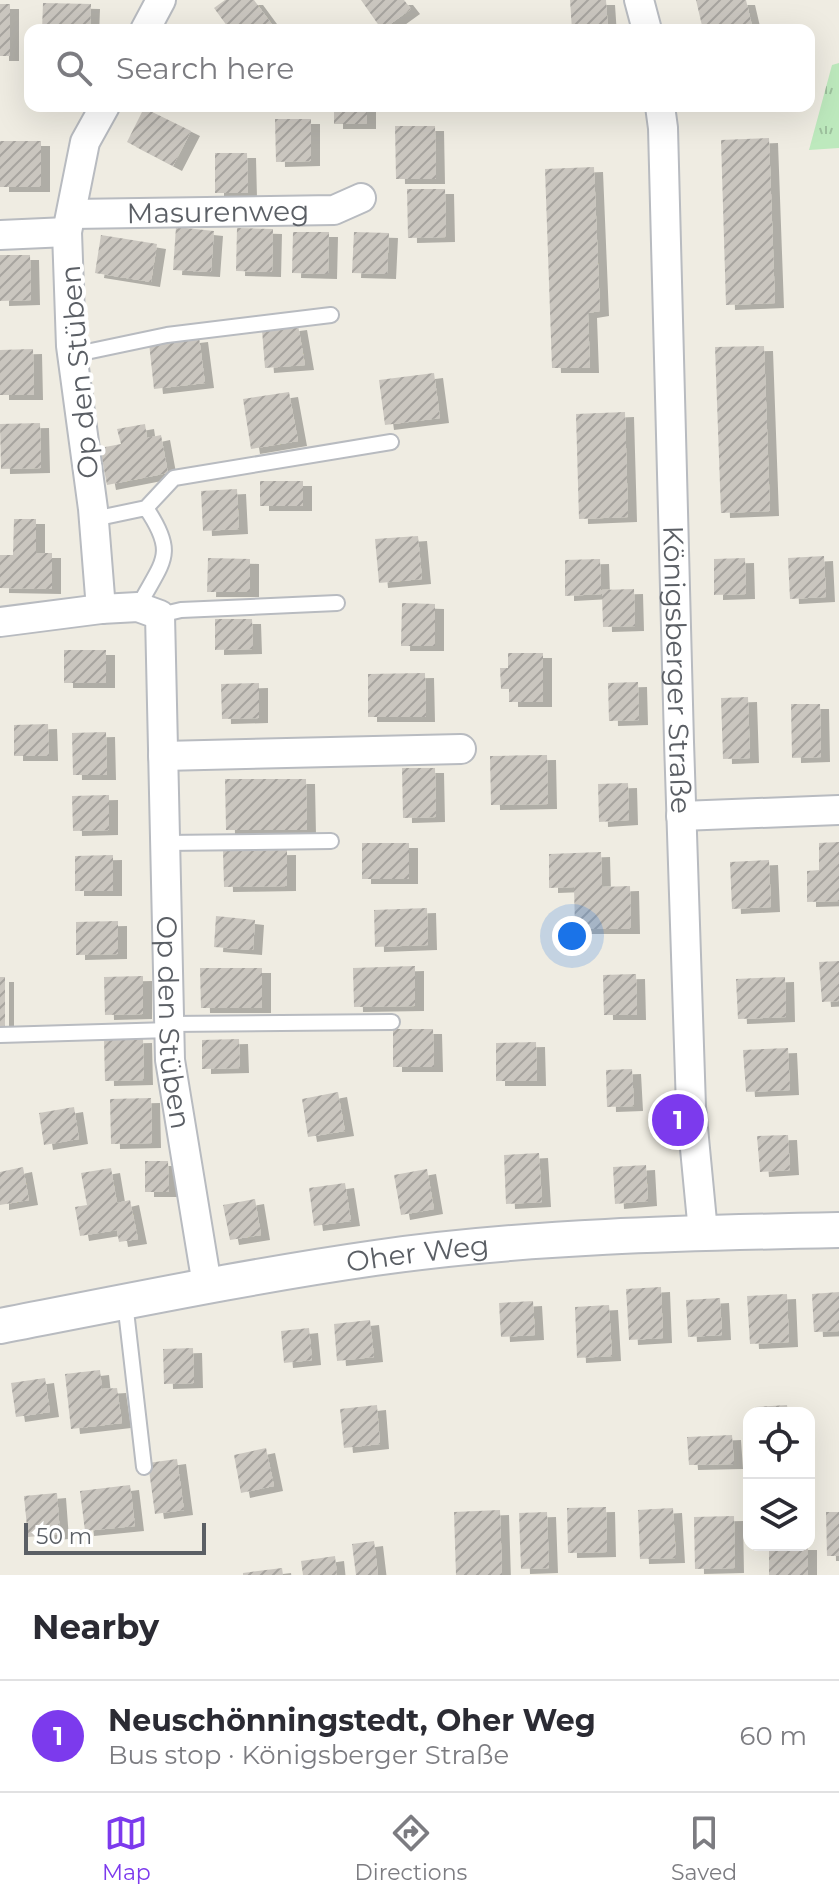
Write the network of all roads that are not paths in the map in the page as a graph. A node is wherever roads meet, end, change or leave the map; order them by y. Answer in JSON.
{"nodes":[{"id":1,"x":161,"y":0,"type":"edge"},
{"id":2,"x":639,"y":0,"type":"edge"},
{"id":3,"x":148,"y":24,"type":"edge"},
{"id":4,"x":645,"y":24,"type":"edge"},
{"id":5,"x":102,"y":112,"type":"edge"},
{"id":6,"x":661,"y":112,"type":"edge"},
{"id":7,"x":361,"y":198,"type":"dead end"},
{"id":8,"x":70,"y":223,"type":"junction"},
{"id":9,"x":0,"y":235,"type":"edge"},
{"id":10,"x":331,"y":315,"type":"dead end"},
{"id":11,"x":72,"y":355,"type":"junction"},
{"id":12,"x":391,"y":442,"type":"dead end"},
{"id":13,"x":146,"y":508,"type":"junction"},
{"id":14,"x":94,"y":519,"type":"junction"},
{"id":15,"x":337,"y":603,"type":"dead end"},
{"id":16,"x":101,"y":609,"type":"junction"},
{"id":17,"x":149,"y":611,"type":"junction"},
{"id":18,"x":0,"y":622,"type":"edge"},
{"id":19,"x":461,"y":749,"type":"dead end"},
{"id":20,"x":163,"y":756,"type":"junction"},
{"id":21,"x":839,"y":810,"type":"edge"},
{"id":22,"x":681,"y":816,"type":"junction"},
{"id":23,"x":331,"y":841,"type":"dead end"},
{"id":24,"x":165,"y":843,"type":"junction"},
{"id":25,"x":392,"y":1022,"type":"dead end"},
{"id":26,"x":170,"y":1027,"type":"junction"},
{"id":27,"x":0,"y":1035,"type":"edge"},
{"id":28,"x":839,"y":1230,"type":"edge"},
{"id":29,"x":703,"y":1232,"type":"junction"},
{"id":30,"x":207,"y":1285,"type":"junction"},
{"id":31,"x":125,"y":1301,"type":"junction"},
{"id":32,"x":0,"y":1326,"type":"edge"},
{"id":33,"x":144,"y":1467,"type":"dead end"}],
"edges":[{"from":1,"to":3,"type":"street"},
{"from":2,"to":4,"type":"street"},
{"from":5,"to":8,"type":"street","name":"Op den Stüben"},
{"from":6,"to":22,"type":"street","name":"Königsberger Straße"},
{"from":7,"to":8,"type":"street","name":"Masurenweg"},
{"from":8,"to":9,"type":"street","name":"Masurenweg"},
{"from":8,"to":11,"type":"street","name":"Op den Stüben"},
{"from":10,"to":11,"type":"lane"},
{"from":11,"to":14,"type":"street","name":"Op den Stüben"},
{"from":12,"to":13,"type":"lane"},
{"from":13,"to":14,"type":"lane"},
{"from":13,"to":17,"type":"lane"},
{"from":14,"to":16,"type":"street","name":"Op den Stüben"},
{"from":15,"to":17,"type":"lane"},
{"from":16,"to":17,"type":"street"},
{"from":16,"to":18,"type":"street"},
{"from":17,"to":20,"type":"street","name":"Op den Stüben"},
{"from":19,"to":20,"type":"street"},
{"from":20,"to":24,"type":"street","name":"Op den Stüben"},
{"from":21,"to":22,"type":"street"},
{"from":22,"to":29,"type":"street","name":"Königsberger Straße"},
{"from":23,"to":24,"type":"lane"},
{"from":24,"to":26,"type":"street","name":"Op den Stüben"},
{"from":25,"to":26,"type":"lane"},
{"from":26,"to":27,"type":"lane"},
{"from":26,"to":30,"type":"street","name":"Op den Stüben"},
{"from":28,"to":29,"type":"street","name":"Oher Weg"},
{"from":29,"to":30,"type":"street","name":"Oher Weg"},
{"from":30,"to":31,"type":"street","name":"Oher Weg"},
{"from":31,"to":32,"type":"street","name":"Oher Weg"},
{"from":31,"to":33,"type":"lane"}]}
